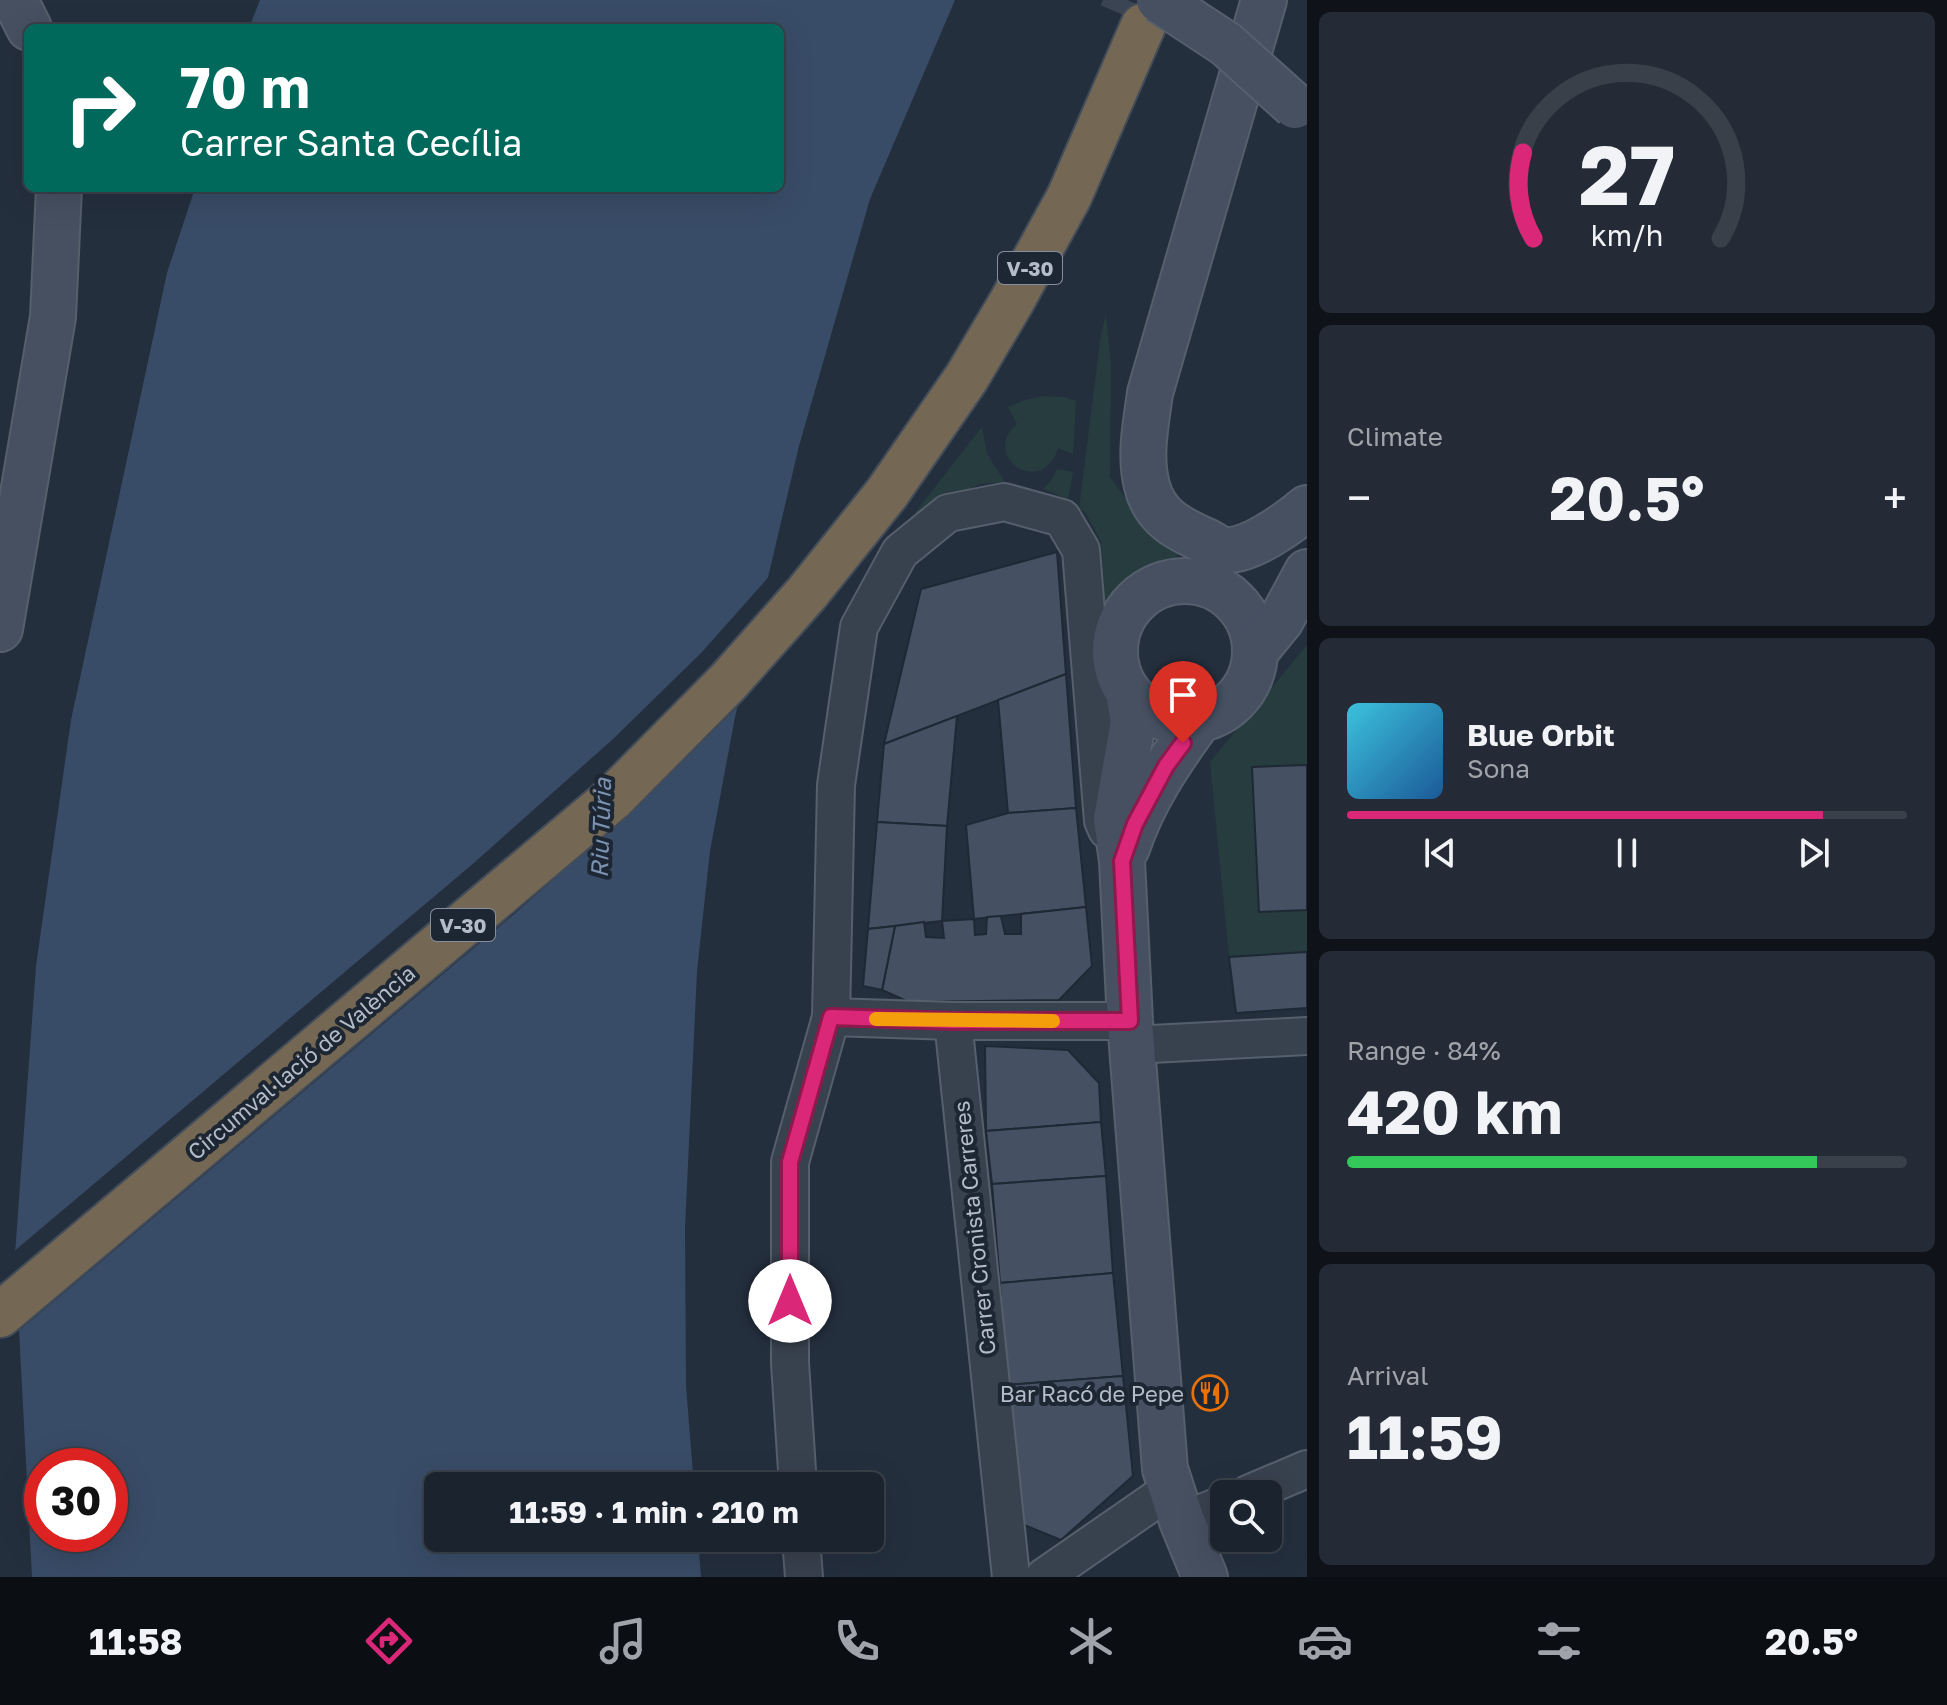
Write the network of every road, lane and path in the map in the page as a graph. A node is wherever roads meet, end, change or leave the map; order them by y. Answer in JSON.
{"nodes":[{"id":1,"x":15,"y":0,"type":"edge"},
{"id":2,"x":1264,"y":0,"type":"edge"},
{"id":3,"x":1141,"y":13,"type":"edge"},
{"id":4,"x":27,"y":24,"type":"edge"},
{"id":5,"x":1301,"y":114,"type":"edge"},
{"id":6,"x":59,"y":192,"type":"edge"},
{"id":7,"x":879,"y":483,"type":"junction"},
{"id":8,"x":1307,"y":508,"type":"edge"},
{"id":9,"x":1307,"y":531,"type":"edge"},
{"id":10,"x":1307,"y":572,"type":"edge"},
{"id":11,"x":1224,"y":593,"type":"junction"},
{"id":12,"x":1281,"y":624,"type":"edge"},
{"id":13,"x":1101,"y":628,"type":"junction"},
{"id":14,"x":0,"y":629,"type":"edge"},
{"id":15,"x":1128,"y":692,"type":"junction"},
{"id":16,"x":1200,"y":719,"type":"junction"},
{"id":17,"x":1122,"y":861,"type":"junction"},
{"id":18,"x":831,"y":1017,"type":"junction"},
{"id":19,"x":953,"y":1021,"type":"junction"},
{"id":20,"x":1131,"y":1033,"type":"junction"},
{"id":21,"x":1307,"y":1036,"type":"edge"},
{"id":22,"x":0,"y":1285,"type":"edge"},
{"id":23,"x":0,"y":1315,"type":"edge"},
{"id":24,"x":1307,"y":1469,"type":"edge"},
{"id":25,"x":797,"y":1472,"type":"edge"},
{"id":26,"x":1281,"y":1480,"type":"edge"},
{"id":27,"x":1210,"y":1504,"type":"edge"},
{"id":28,"x":1176,"y":1505,"type":"junction"},
{"id":29,"x":802,"y":1552,"type":"edge"},
{"id":30,"x":804,"y":1577,"type":"edge"},
{"id":31,"x":1011,"y":1577,"type":"edge"},
{"id":32,"x":1044,"y":1577,"type":"edge"},
{"id":33,"x":1205,"y":1577,"type":"edge"}],
"edges":[{"from":1,"to":4,"type":"main road"},
{"from":2,"to":8,"type":"main road"},
{"from":3,"to":5,"type":"main road","bridge":true},
{"from":3,"to":7,"type":"highway"},
{"from":6,"to":14,"type":"main road"},
{"from":7,"to":22,"type":"highway"},
{"from":7,"to":23,"type":"highway","name":"Circumval·lació de València","number":"V-30"},
{"from":9,"to":11,"type":"main road"},
{"from":10,"to":12,"type":"main road"},
{"from":11,"to":12,"type":"main road"},
{"from":11,"to":13,"type":"main road"},
{"from":12,"to":16,"type":"main road"},
{"from":13,"to":15,"type":"main road"},
{"from":13,"to":17,"type":"street"},
{"from":13,"to":18,"type":"street"},
{"from":15,"to":16,"type":"main road"},
{"from":15,"to":17,"type":"main road"},
{"from":16,"to":17,"type":"main road"},
{"from":17,"to":20,"type":"main road"},
{"from":18,"to":19,"type":"street"},
{"from":18,"to":25,"type":"street"},
{"from":19,"to":20,"type":"street"},
{"from":19,"to":31,"type":"street","name":"Carrer Cronista Carreres"},
{"from":20,"to":21,"type":"street"},
{"from":20,"to":28,"type":"main road"},
{"from":24,"to":26,"type":"street"},
{"from":27,"to":28,"type":"street"},
{"from":28,"to":32,"type":"street"},
{"from":28,"to":33,"type":"main road"},
{"from":29,"to":30,"type":"street"}]}
